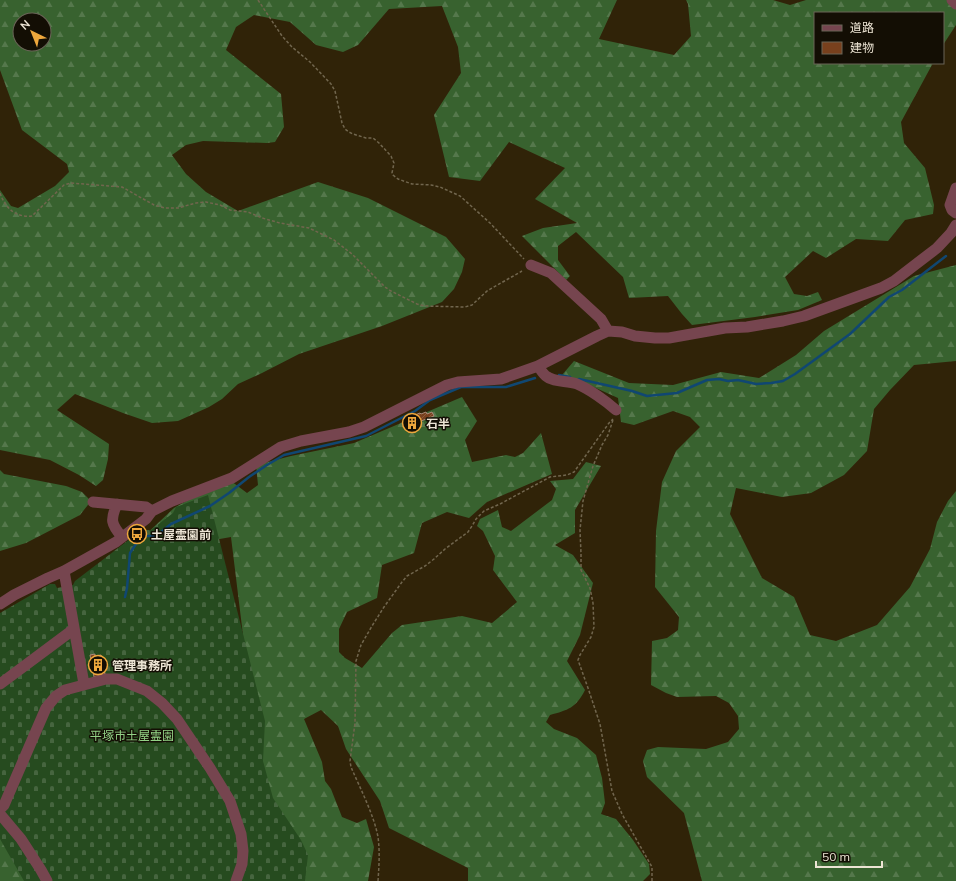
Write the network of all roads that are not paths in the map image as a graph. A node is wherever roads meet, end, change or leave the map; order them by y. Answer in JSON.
{"nodes":[{"id":1,"x":952,"y":0,"type":"edge"},
{"id":2,"x":956,"y":4,"type":"edge"},
{"id":3,"x":956,"y":188,"type":"edge"},
{"id":4,"x":956,"y":213,"type":"edge"},
{"id":5,"x":956,"y":225,"type":"edge"},
{"id":6,"x":531,"y":265,"type":"road end"},
{"id":7,"x":608,"y":331,"type":"junction"},
{"id":8,"x":538,"y":366,"type":"junction"},
{"id":9,"x":615,"y":415,"type":"road end"},
{"id":10,"x":93,"y":502,"type":"dead end"},
{"id":11,"x":117,"y":504,"type":"junction"},
{"id":12,"x":152,"y":511,"type":"junction"},
{"id":13,"x":122,"y":537,"type":"junction"},
{"id":14,"x":64,"y":571,"type":"junction"},
{"id":15,"x":0,"y":604,"type":"edge"},
{"id":16,"x":74,"y":629,"type":"junction"},
{"id":17,"x":0,"y":684,"type":"edge"},
{"id":18,"x":84,"y":684,"type":"junction"},
{"id":19,"x":0,"y":808,"type":"edge"},
{"id":20,"x":0,"y":814,"type":"edge"},
{"id":21,"x":47,"y":881,"type":"edge"},
{"id":22,"x":236,"y":881,"type":"edge"}],
"edges":[{"from":1,"to":2,"type":"street"},
{"from":3,"to":4,"type":"street"},
{"from":5,"to":7,"type":"street"},
{"from":6,"to":7,"type":"street"},
{"from":7,"to":8,"type":"street"},
{"from":8,"to":9,"type":"street"},
{"from":8,"to":12,"type":"street"},
{"from":10,"to":11,"type":"street"},
{"from":11,"to":12,"type":"street"},
{"from":11,"to":13,"type":"street"},
{"from":12,"to":13,"type":"street"},
{"from":13,"to":14,"type":"street"},
{"from":14,"to":15,"type":"street"},
{"from":14,"to":16,"type":"street"},
{"from":16,"to":17,"type":"street"},
{"from":16,"to":18,"type":"street"},
{"from":18,"to":19,"type":"street"},
{"from":18,"to":22,"type":"street"},
{"from":20,"to":21,"type":"street"}]}
